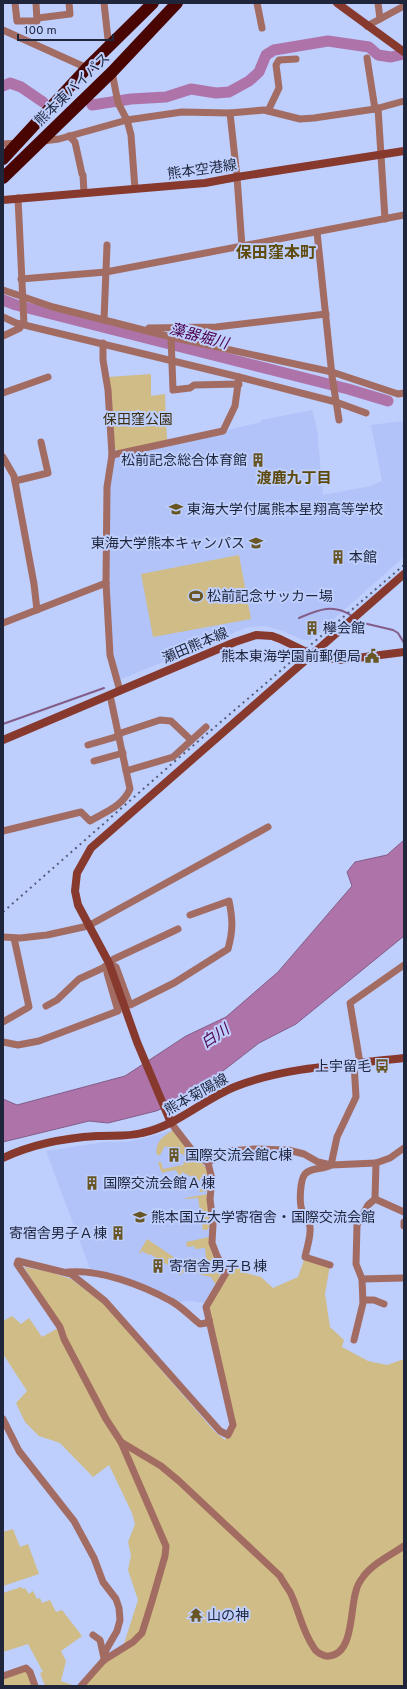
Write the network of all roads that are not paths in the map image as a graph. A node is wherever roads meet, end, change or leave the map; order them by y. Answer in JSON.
{"nodes":[{"id":1,"x":15,"y":3,"type":"edge"},
{"id":2,"x":36,"y":3,"type":"edge"},
{"id":3,"x":69,"y":3,"type":"edge"},
{"id":4,"x":104,"y":3,"type":"edge"},
{"id":5,"x":154,"y":3,"type":"edge"},
{"id":6,"x":177,"y":3,"type":"edge"},
{"id":7,"x":257,"y":3,"type":"edge"},
{"id":8,"x":337,"y":3,"type":"edge"},
{"id":9,"x":378,"y":3,"type":"edge"},
{"id":10,"x":404,"y":6,"type":"edge"},
{"id":11,"x":38,"y":18,"type":"junction"},
{"id":12,"x":380,"y":19,"type":"junction"},
{"id":13,"x":367,"y":26,"type":"junction"},
{"id":14,"x":262,"y":28,"type":"dead end"},
{"id":15,"x":3,"y":30,"type":"edge"},
{"id":16,"x":109,"y":48,"type":"junction"},
{"id":17,"x":402,"y":50,"type":"edge"},
{"id":18,"x":296,"y":58,"type":"dead end"},
{"id":19,"x":367,"y":58,"type":"dead end"},
{"id":20,"x":87,"y":68,"type":"junction"},
{"id":21,"x":112,"y":72,"type":"junction"},
{"id":22,"x":404,"y":102,"type":"edge"},
{"id":23,"x":376,"y":108,"type":"junction"},
{"id":24,"x":268,"y":111,"type":"junction"},
{"id":25,"x":230,"y":113,"type":"junction"},
{"id":26,"x":127,"y":120,"type":"junction"},
{"id":27,"x":69,"y":136,"type":"junction"},
{"id":28,"x":40,"y":141,"type":"junction"},
{"id":29,"x":18,"y":143,"type":"junction"},
{"id":30,"x":3,"y":144,"type":"edge"},
{"id":31,"x":404,"y":151,"type":"edge"},
{"id":32,"x":381,"y":155,"type":"junction"},
{"id":33,"x":3,"y":160,"type":"edge"},
{"id":34,"x":237,"y":177,"type":"junction"},
{"id":35,"x":3,"y":178,"type":"edge"},
{"id":36,"x":135,"y":189,"type":"junction"},
{"id":37,"x":84,"y":193,"type":"junction"},
{"id":38,"x":18,"y":198,"type":"junction"},
{"id":39,"x":3,"y":200,"type":"edge"},
{"id":40,"x":404,"y":215,"type":"edge"},
{"id":41,"x":385,"y":219,"type":"junction"},
{"id":42,"x":317,"y":232,"type":"junction"},
{"id":43,"x":107,"y":245,"type":"dead end"},
{"id":44,"x":242,"y":247,"type":"junction"},
{"id":45,"x":106,"y":272,"type":"junction"},
{"id":46,"x":21,"y":279,"type":"junction"},
{"id":47,"x":3,"y":290,"type":"edge"},
{"id":48,"x":22,"y":298,"type":"junction"},
{"id":49,"x":326,"y":314,"type":"junction"},
{"id":50,"x":3,"y":317,"type":"edge"},
{"id":51,"x":104,"y":320,"type":"junction"},
{"id":52,"x":22,"y":324,"type":"junction"},
{"id":53,"x":139,"y":328,"type":"junction"},
{"id":54,"x":3,"y":336,"type":"edge"},
{"id":55,"x":171,"y":339,"type":"junction"},
{"id":56,"x":103,"y":343,"type":"junction"},
{"id":57,"x":171,"y":361,"type":"junction"},
{"id":58,"x":332,"y":374,"type":"junction"},
{"id":59,"x":48,"y":377,"type":"dead end"},
{"id":60,"x":239,"y":380,"type":"junction"},
{"id":61,"x":3,"y":393,"type":"edge"},
{"id":62,"x":404,"y":394,"type":"edge"},
{"id":63,"x":336,"y":402,"type":"junction"},
{"id":64,"x":366,"y":413,"type":"dead end"},
{"id":65,"x":339,"y":420,"type":"dead end"},
{"id":66,"x":41,"y":442,"type":"dead end"},
{"id":67,"x":112,"y":455,"type":"junction"},
{"id":68,"x":3,"y":457,"type":"edge"},
{"id":69,"x":5,"y":468,"type":"edge"},
{"id":70,"x":15,"y":481,"type":"junction"},
{"id":71,"x":404,"y":574,"type":"edge"},
{"id":72,"x":106,"y":583,"type":"junction"},
{"id":73,"x":37,"y":610,"type":"junction"},
{"id":74,"x":3,"y":623,"type":"edge"},
{"id":75,"x":404,"y":652,"type":"edge"},
{"id":76,"x":313,"y":656,"type":"junction"},
{"id":77,"x":120,"y":691,"type":"junction"},
{"id":78,"x":110,"y":695,"type":"junction"},
{"id":79,"x":206,"y":727,"type":"dead end"},
{"id":80,"x":119,"y":735,"type":"junction"},
{"id":81,"x":3,"y":740,"type":"edge"},
{"id":82,"x":191,"y":740,"type":"junction"},
{"id":83,"x":88,"y":745,"type":"dead end"},
{"id":84,"x":123,"y":753,"type":"junction"},
{"id":85,"x":94,"y":761,"type":"dead end"},
{"id":86,"x":126,"y":771,"type":"junction"},
{"id":87,"x":268,"y":827,"type":"dead end"},
{"id":88,"x":3,"y":830,"type":"edge"},
{"id":89,"x":190,"y":916,"type":"dead end"},
{"id":90,"x":88,"y":926,"type":"junction"},
{"id":91,"x":178,"y":929,"type":"dead end"},
{"id":92,"x":3,"y":937,"type":"edge"},
{"id":93,"x":14,"y":938,"type":"junction"},
{"id":94,"x":109,"y":963,"type":"junction"},
{"id":95,"x":404,"y":965,"type":"edge"},
{"id":96,"x":46,"y":1006,"type":"dead end"},
{"id":97,"x":3,"y":1022,"type":"edge"},
{"id":98,"x":3,"y":1042,"type":"edge"},
{"id":99,"x":404,"y":1058,"type":"edge"},
{"id":100,"x":357,"y":1063,"type":"junction"},
{"id":101,"x":171,"y":1123,"type":"junction"},
{"id":102,"x":404,"y":1148,"type":"edge"},
{"id":103,"x":3,"y":1158,"type":"edge"},
{"id":104,"x":208,"y":1163,"type":"junction"},
{"id":105,"x":376,"y":1163,"type":"junction"},
{"id":106,"x":331,"y":1164,"type":"junction"},
{"id":107,"x":375,"y":1199,"type":"junction"},
{"id":108,"x":404,"y":1212,"type":"edge"},
{"id":109,"x":404,"y":1222,"type":"edge"},
{"id":110,"x":404,"y":1226,"type":"edge"},
{"id":111,"x":330,"y":1265,"type":"dead end"},
{"id":112,"x":66,"y":1273,"type":"junction"},
{"id":113,"x":404,"y":1278,"type":"edge"},
{"id":114,"x":362,"y":1279,"type":"junction"},
{"id":115,"x":363,"y":1300,"type":"junction"},
{"id":116,"x":384,"y":1304,"type":"dead end"},
{"id":117,"x":209,"y":1320,"type":"junction"},
{"id":118,"x":354,"y":1340,"type":"dead end"},
{"id":119,"x":3,"y":1419,"type":"edge"},
{"id":120,"x":121,"y":1442,"type":"junction"},
{"id":121,"x":404,"y":1546,"type":"edge"},
{"id":122,"x":93,"y":1634,"type":"dead end"},
{"id":123,"x":104,"y":1660,"type":"junction"},
{"id":124,"x":3,"y":1676,"type":"edge"},
{"id":125,"x":35,"y":1686,"type":"edge"},
{"id":126,"x":81,"y":1686,"type":"edge"}],
"edges":[{"from":1,"to":11,"type":"street"},
{"from":2,"to":11,"type":"street"},
{"from":3,"to":11,"type":"street"},
{"from":4,"to":16,"type":"street"},
{"from":5,"to":16,"type":"highway","name":"熊本東バイパス"},
{"from":6,"to":21,"type":"highway","name":"熊本東バイパス"},
{"from":7,"to":14,"type":"street"},
{"from":8,"to":13,"type":"main road"},
{"from":9,"to":12,"type":"street"},
{"from":10,"to":12,"type":"street"},
{"from":12,"to":13,"type":"street"},
{"from":13,"to":17,"type":"main road"},
{"from":15,"to":20,"type":"street"},
{"from":16,"to":20,"type":"highway","name":"熊本東バイパス"},
{"from":18,"to":24,"type":"street"},
{"from":19,"to":23,"type":"street"},
{"from":20,"to":29,"type":"highway","name":"熊本東バイパス"},
{"from":21,"to":26,"type":"street"},
{"from":21,"to":28,"type":"highway","name":"熊本東バイパス"},
{"from":22,"to":23,"type":"street"},
{"from":23,"to":24,"type":"street"},
{"from":23,"to":32,"type":"street"},
{"from":24,"to":25,"type":"street"},
{"from":25,"to":26,"type":"street"},
{"from":25,"to":34,"type":"street"},
{"from":26,"to":27,"type":"street"},
{"from":26,"to":36,"type":"street"},
{"from":27,"to":28,"type":"street"},
{"from":27,"to":37,"type":"street"},
{"from":28,"to":35,"type":"highway","name":"熊本東バイパス"},
{"from":29,"to":30,"type":"street"},
{"from":29,"to":33,"type":"highway","name":"熊本東バイパス"},
{"from":31,"to":32,"type":"main road","name":"熊本空港線"},
{"from":32,"to":34,"type":"main road","name":"熊本空港線"},
{"from":32,"to":41,"type":"street"},
{"from":34,"to":36,"type":"main road","name":"熊本空港線"},
{"from":34,"to":44,"type":"street"},
{"from":36,"to":37,"type":"main road","name":"熊本空港線"},
{"from":37,"to":38,"type":"main road","name":"熊本空港線"},
{"from":38,"to":39,"type":"main road","name":"熊本空港線"},
{"from":38,"to":46,"type":"street"},
{"from":40,"to":41,"type":"street"},
{"from":41,"to":42,"type":"street"},
{"from":42,"to":44,"type":"street"},
{"from":42,"to":49,"type":"street"},
{"from":43,"to":45,"type":"street"},
{"from":44,"to":45,"type":"street"},
{"from":45,"to":46,"type":"street"},
{"from":45,"to":51,"type":"street"},
{"from":46,"to":48,"type":"street"},
{"from":47,"to":48,"type":"street"},
{"from":48,"to":51,"type":"street"},
{"from":48,"to":52,"type":"street"},
{"from":49,"to":53,"type":"street"},
{"from":49,"to":58,"type":"street"},
{"from":50,"to":52,"type":"street"},
{"from":51,"to":53,"type":"street"},
{"from":52,"to":54,"type":"street"},
{"from":52,"to":56,"type":"street"},
{"from":53,"to":55,"type":"street"},
{"from":55,"to":57,"type":"street"},
{"from":55,"to":58,"type":"street"},
{"from":56,"to":57,"type":"street"},
{"from":56,"to":67,"type":"street"},
{"from":57,"to":60,"type":"street"},
{"from":57,"to":60,"type":"street"},
{"from":58,"to":62,"type":"street"},
{"from":58,"to":63,"type":"street"},
{"from":59,"to":61,"type":"street"},
{"from":60,"to":63,"type":"street"},
{"from":60,"to":67,"type":"street"},
{"from":63,"to":64,"type":"street"},
{"from":63,"to":65,"type":"street"},
{"from":66,"to":70,"type":"street"},
{"from":67,"to":72,"type":"street"},
{"from":68,"to":69,"type":"street"},
{"from":69,"to":70,"type":"street"},
{"from":70,"to":73,"type":"street"},
{"from":71,"to":76,"type":"main road"},
{"from":72,"to":73,"type":"street"},
{"from":72,"to":77,"type":"street"},
{"from":73,"to":74,"type":"street"},
{"from":75,"to":76,"type":"main road","name":"瀬田熊本線"},
{"from":76,"to":77,"type":"main road","name":"瀬田熊本線"},
{"from":76,"to":90,"type":"main road"},
{"from":77,"to":78,"type":"main road","name":"瀬田熊本線"},
{"from":78,"to":80,"type":"street"},
{"from":78,"to":81,"type":"main road","name":"瀬田熊本線"},
{"from":79,"to":82,"type":"street"},
{"from":80,"to":82,"type":"street"},
{"from":80,"to":83,"type":"street"},
{"from":80,"to":84,"type":"street"},
{"from":82,"to":86,"type":"street"},
{"from":84,"to":85,"type":"street"},
{"from":84,"to":86,"type":"street"},
{"from":86,"to":88,"type":"street"},
{"from":87,"to":90,"type":"street"},
{"from":89,"to":94,"type":"street"},
{"from":90,"to":93,"type":"street"},
{"from":90,"to":94,"type":"main road"},
{"from":91,"to":94,"type":"street"},
{"from":92,"to":93,"type":"street"},
{"from":93,"to":97,"type":"street"},
{"from":94,"to":96,"type":"street"},
{"from":94,"to":98,"type":"street"},
{"from":94,"to":101,"type":"main road"},
{"from":95,"to":100,"type":"street"},
{"from":99,"to":100,"type":"main road","name":"熊本菊陽線"},
{"from":100,"to":101,"type":"main road","name":"熊本菊陽線"},
{"from":100,"to":106,"type":"street"},
{"from":101,"to":103,"type":"main road","name":"熊本菊陽線"},
{"from":101,"to":104,"type":"street"},
{"from":102,"to":105,"type":"street"},
{"from":104,"to":106,"type":"street"},
{"from":104,"to":117,"type":"street"},
{"from":105,"to":106,"type":"street"},
{"from":105,"to":107,"type":"street"},
{"from":106,"to":111,"type":"street"},
{"from":107,"to":108,"type":"street"},
{"from":107,"to":114,"type":"street"},
{"from":109,"to":110,"type":"street"},
{"from":112,"to":117,"type":"street"},
{"from":112,"to":117,"type":"street"},
{"from":112,"to":120,"type":"street"},
{"from":113,"to":114,"type":"street"},
{"from":114,"to":115,"type":"street"},
{"from":115,"to":116,"type":"street"},
{"from":115,"to":118,"type":"street"},
{"from":119,"to":123,"type":"street"},
{"from":120,"to":121,"type":"street"},
{"from":120,"to":123,"type":"street"},
{"from":122,"to":123,"type":"street"},
{"from":123,"to":126,"type":"street"},
{"from":124,"to":125,"type":"street"}]}
